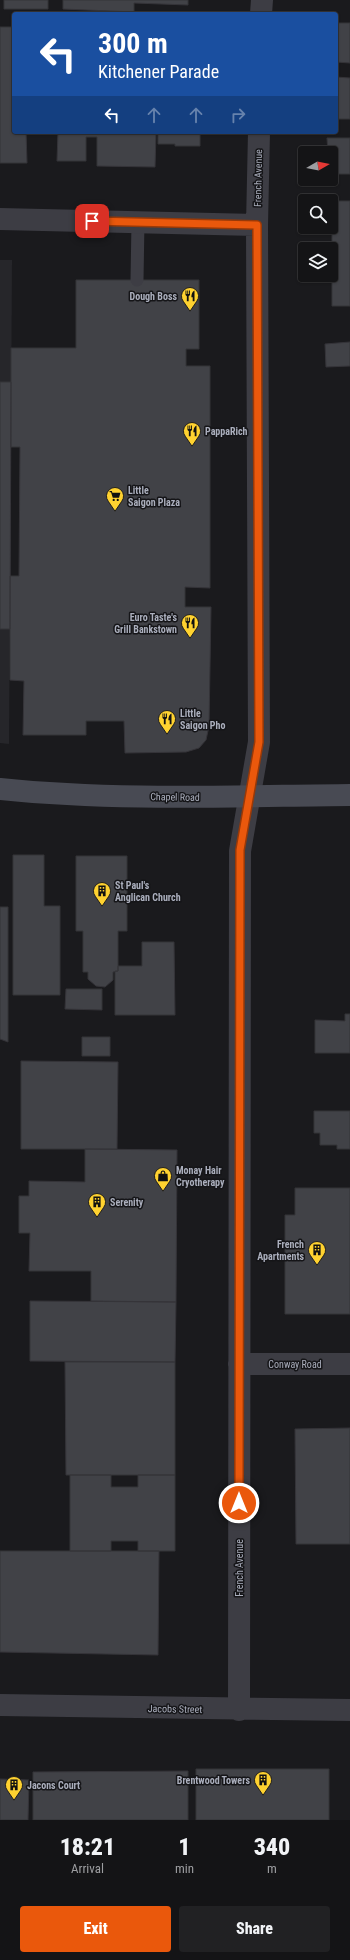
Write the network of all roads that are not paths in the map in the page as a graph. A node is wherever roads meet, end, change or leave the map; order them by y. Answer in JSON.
{"nodes":[{"id":1,"x":262,"y":0,"type":"edge"},
{"id":2,"x":261,"y":12,"type":"edge"},
{"id":3,"x":259,"y":134,"type":"edge"},
{"id":4,"x":0,"y":219,"type":"edge"},
{"id":5,"x":138,"y":222,"type":"junction"},
{"id":6,"x":257,"y":225,"type":"junction"},
{"id":7,"x":137,"y":280,"type":"dead end"},
{"id":8,"x":0,"y":789,"type":"edge"},
{"id":9,"x":350,"y":795,"type":"edge"},
{"id":10,"x":249,"y":796,"type":"junction"},
{"id":11,"x":239,"y":1364,"type":"junction"},
{"id":12,"x":350,"y":1364,"type":"edge"},
{"id":13,"x":0,"y":1705,"type":"edge"},
{"id":14,"x":239,"y":1710,"type":"junction"},
{"id":15,"x":350,"y":1710,"type":"edge"}],
"edges":[{"from":1,"to":2,"type":"street"},
{"from":3,"to":6,"type":"street","name":"French Avenue"},
{"from":4,"to":5,"type":"street"},
{"from":5,"to":6,"type":"street"},
{"from":5,"to":7,"type":"lane"},
{"from":6,"to":10,"type":"street","name":"French Avenue"},
{"from":8,"to":10,"type":"main road","name":"Chapel Road"},
{"from":9,"to":10,"type":"main road","name":"Chapel Road"},
{"from":10,"to":11,"type":"street","name":"French Avenue"},
{"from":11,"to":12,"type":"street","name":"Conway Road"},
{"from":11,"to":14,"type":"street","name":"French Avenue"},
{"from":13,"to":14,"type":"street","name":"Jacobs Street"},
{"from":14,"to":15,"type":"street","name":"Jacobs Street"}]}
